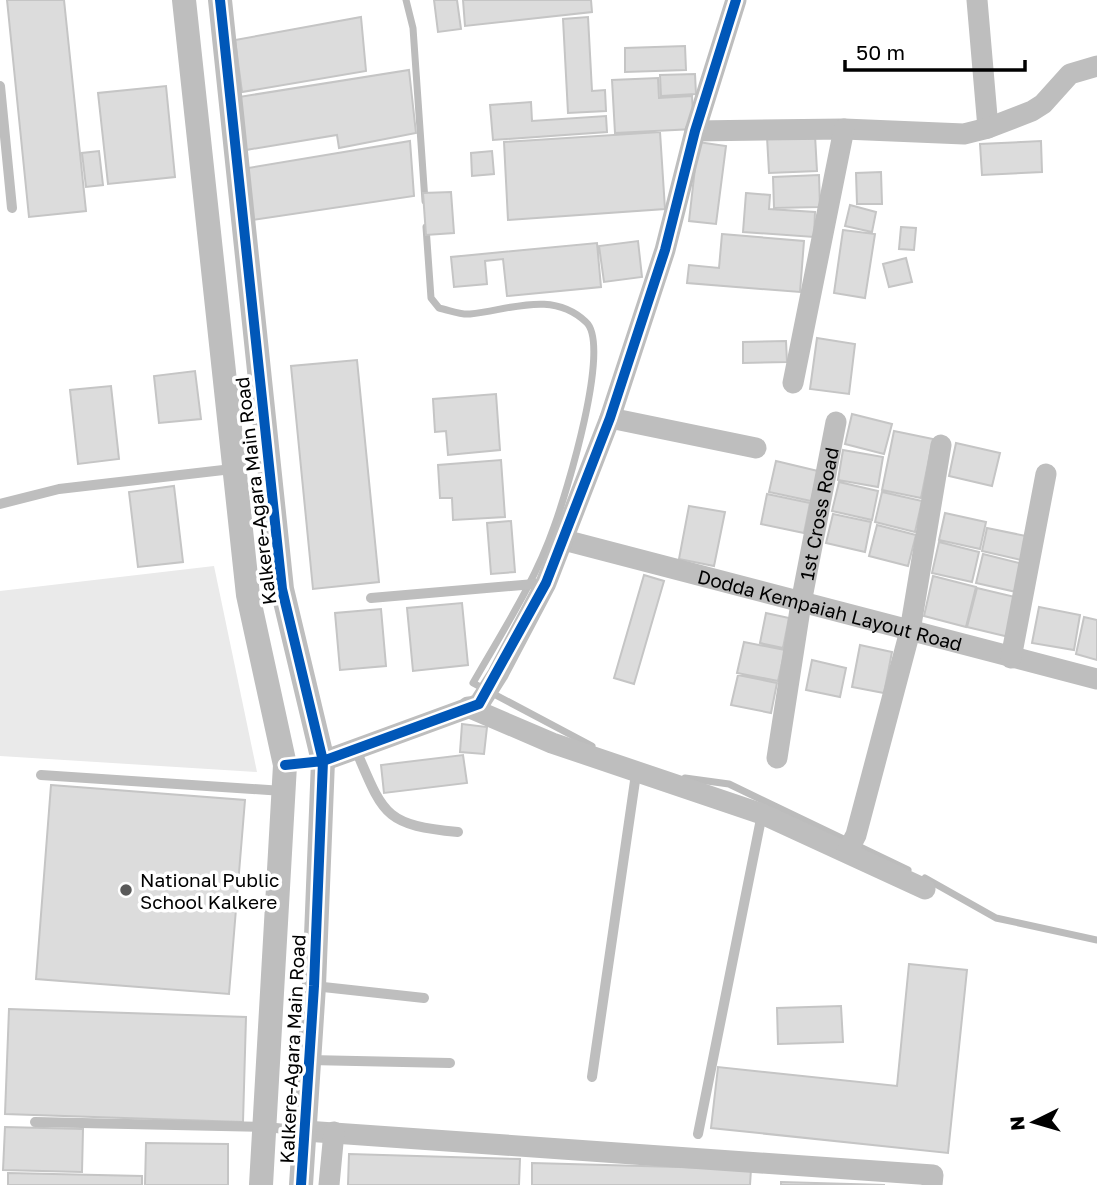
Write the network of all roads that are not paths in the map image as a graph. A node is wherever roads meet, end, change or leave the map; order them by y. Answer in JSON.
{"nodes":[{"id":1,"x":184,"y":0,"type":"edge"},
{"id":2,"x":219,"y":0,"type":"edge"},
{"id":3,"x":736,"y":0,"type":"edge"},
{"id":4,"x":977,"y":0,"type":"edge"},
{"id":5,"x":1097,"y":66,"type":"edge"},
{"id":6,"x":0,"y":86,"type":"edge"},
{"id":7,"x":988,"y":128,"type":"junction"},
{"id":8,"x":844,"y":129,"type":"junction"},
{"id":9,"x":695,"y":131,"type":"junction"},
{"id":10,"x":12,"y":208,"type":"dead end"},
{"id":11,"x":793,"y":383,"type":"dead end"},
{"id":12,"x":610,"y":418,"type":"junction"},
{"id":13,"x":836,"y":422,"type":"dead end"},
{"id":14,"x":941,"y":445,"type":"dead end"},
{"id":15,"x":756,"y":448,"type":"dead end"},
{"id":16,"x":232,"y":469,"type":"junction"},
{"id":17,"x":1046,"y":474,"type":"dead end"},
{"id":18,"x":0,"y":504,"type":"edge"},
{"id":19,"x":564,"y":540,"type":"junction"},
{"id":20,"x":541,"y":584,"type":"junction"},
{"id":21,"x":371,"y":598,"type":"dead end"},
{"id":22,"x":801,"y":603,"type":"junction"},
{"id":23,"x":909,"y":631,"type":"junction"},
{"id":24,"x":1011,"y":658,"type":"junction"},
{"id":25,"x":1097,"y":679,"type":"edge"},
{"id":26,"x":479,"y":700,"type":"junction"},
{"id":27,"x":356,"y":750,"type":"junction"},
{"id":28,"x":777,"y":758,"type":"dead end"},
{"id":29,"x":323,"y":761,"type":"junction"},
{"id":30,"x":285,"y":765,"type":"junction"},
{"id":31,"x":636,"y":774,"type":"junction"},
{"id":32,"x":41,"y":775,"type":"dead end"},
{"id":33,"x":284,"y":791,"type":"junction"},
{"id":34,"x":762,"y":814,"type":"junction"},
{"id":35,"x":458,"y":832,"type":"dead end"},
{"id":36,"x":850,"y":844,"type":"junction"},
{"id":37,"x":925,"y":889,"type":"dead end"},
{"id":38,"x":314,"y":986,"type":"junction"},
{"id":39,"x":424,"y":998,"type":"dead end"},
{"id":40,"x":309,"y":1059,"type":"junction"},
{"id":41,"x":450,"y":1063,"type":"dead end"},
{"id":42,"x":592,"y":1077,"type":"dead end"},
{"id":43,"x":35,"y":1122,"type":"dead end"},
{"id":44,"x":266,"y":1127,"type":"junction"},
{"id":45,"x":305,"y":1131,"type":"junction"},
{"id":46,"x":334,"y":1132,"type":"junction"},
{"id":47,"x":698,"y":1134,"type":"dead end"},
{"id":48,"x":261,"y":1185,"type":"edge"},
{"id":49,"x":301,"y":1185,"type":"edge"},
{"id":50,"x":329,"y":1185,"type":"edge"},
{"id":51,"x":932,"y":1185,"type":"edge"}],
"edges":[{"from":1,"to":16,"type":"street","name":"Kalkere-Agara Main Road"},
{"from":2,"to":29,"type":"street","name":"Kalkere-Agara Main Road"},
{"from":3,"to":9,"type":"street"},
{"from":4,"to":7,"type":"street"},
{"from":5,"to":7,"type":"street"},
{"from":6,"to":10,"type":"lane"},
{"from":7,"to":8,"type":"street"},
{"from":8,"to":9,"type":"street"},
{"from":8,"to":11,"type":"street"},
{"from":9,"to":12,"type":"street"},
{"from":12,"to":15,"type":"street"},
{"from":12,"to":19,"type":"street"},
{"from":13,"to":22,"type":"street","name":"1st Cross Road"},
{"from":14,"to":23,"type":"street"},
{"from":16,"to":18,"type":"lane"},
{"from":16,"to":30,"type":"street","name":"Kalkere-Agara Main Road"},
{"from":17,"to":24,"type":"street"},
{"from":19,"to":20,"type":"street"},
{"from":19,"to":22,"type":"street","name":"Dodda Kempaiah Layout Road"},
{"from":20,"to":21,"type":"lane"},
{"from":20,"to":26,"type":"street"},
{"from":22,"to":23,"type":"street","name":"Dodda Kempaiah Layout Road"},
{"from":22,"to":28,"type":"street","name":"1st Cross Road"},
{"from":23,"to":24,"type":"street","name":"Dodda Kempaiah Layout Road"},
{"from":23,"to":36,"type":"street"},
{"from":24,"to":25,"type":"street","name":"Dodda Kempaiah Layout Road"},
{"from":26,"to":27,"type":"street"},
{"from":26,"to":31,"type":"street"},
{"from":27,"to":29,"type":"street"},
{"from":27,"to":35,"type":"lane"},
{"from":29,"to":30,"type":"street"},
{"from":29,"to":38,"type":"street","name":"Kalkere-Agara Main Road"},
{"from":30,"to":33,"type":"street","name":"Kalkere-Agara Main Road"},
{"from":31,"to":34,"type":"street"},
{"from":31,"to":42,"type":"lane"},
{"from":32,"to":33,"type":"lane"},
{"from":33,"to":44,"type":"street","name":"Kalkere-Agara Main Road"},
{"from":34,"to":36,"type":"street"},
{"from":34,"to":47,"type":"lane"},
{"from":36,"to":37,"type":"street"},
{"from":38,"to":39,"type":"lane"},
{"from":38,"to":40,"type":"street","name":"Kalkere-Agara Main Road"},
{"from":40,"to":41,"type":"lane"},
{"from":40,"to":45,"type":"street","name":"Kalkere-Agara Main Road"},
{"from":43,"to":44,"type":"lane"},
{"from":44,"to":45,"type":"lane"},
{"from":44,"to":48,"type":"street","name":"Kalkere-Agara Main Road"},
{"from":45,"to":46,"type":"street"},
{"from":45,"to":49,"type":"street","name":"Kalkere-Agara Main Road"},
{"from":46,"to":50,"type":"street"},
{"from":46,"to":51,"type":"street"}]}
